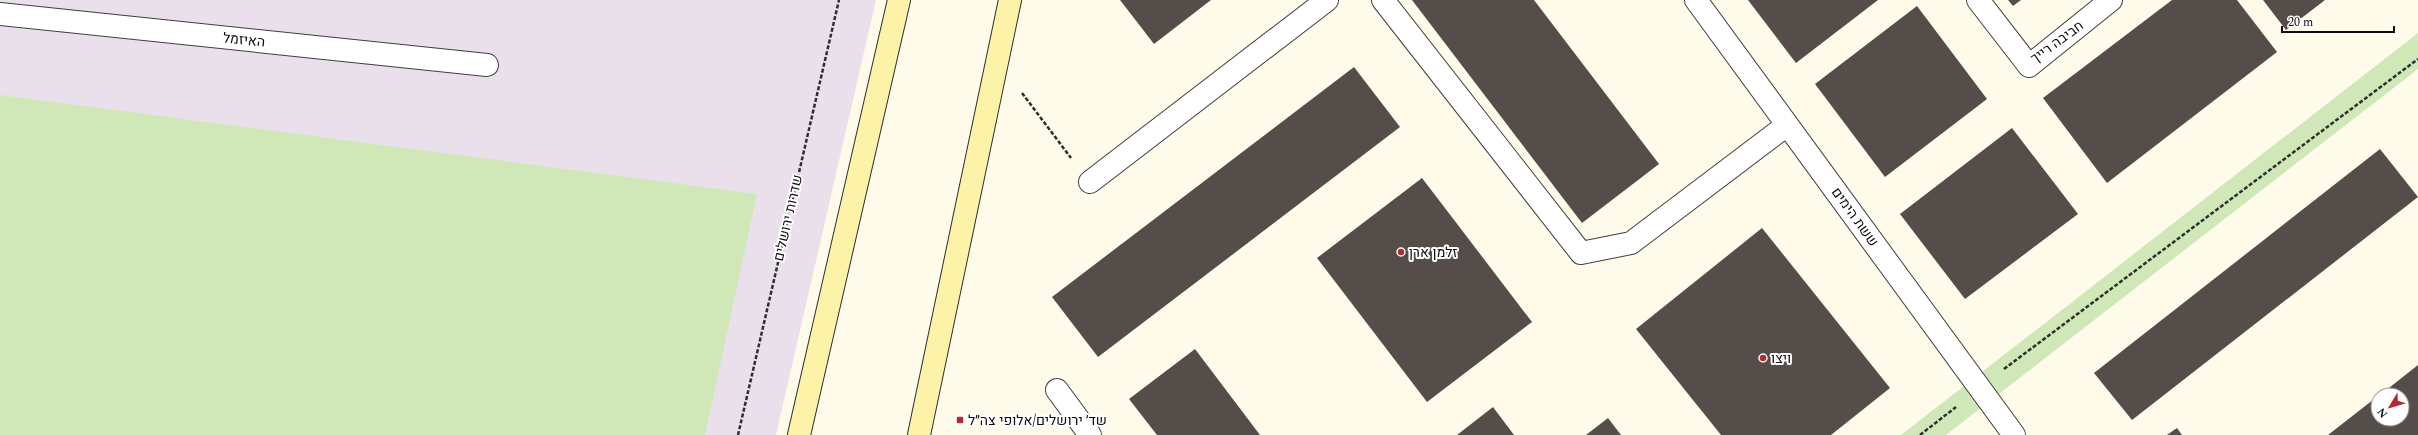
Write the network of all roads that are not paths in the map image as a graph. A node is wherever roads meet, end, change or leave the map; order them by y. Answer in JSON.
{"nodes":[{"id":1,"x":899,"y":0,"type":"edge"},
{"id":2,"x":1010,"y":0,"type":"edge"},
{"id":3,"x":1327,"y":0,"type":"edge"},
{"id":4,"x":1384,"y":0,"type":"edge"},
{"id":5,"x":1696,"y":0,"type":"edge"},
{"id":6,"x":1978,"y":0,"type":"edge"},
{"id":7,"x":2111,"y":0,"type":"edge"},
{"id":8,"x":0,"y":14,"type":"edge"},
{"id":9,"x":488,"y":65,"type":"dead end"},
{"id":10,"x":1787,"y":125,"type":"junction"},
{"id":11,"x":1090,"y":182,"type":"road end"},
{"id":12,"x":1057,"y":390,"type":"dead end"},
{"id":13,"x":798,"y":435,"type":"edge"},
{"id":14,"x":919,"y":435,"type":"edge"},
{"id":15,"x":1090,"y":435,"type":"edge"},
{"id":16,"x":2014,"y":435,"type":"edge"}],
"edges":[{"from":1,"to":13,"type":"main road"},
{"from":2,"to":14,"type":"main road"},
{"from":3,"to":11,"type":"street"},
{"from":4,"to":10,"type":"street"},
{"from":5,"to":10,"type":"street","name":"ששת הימים"},
{"from":6,"to":7,"type":"street","name":"חביבה רייך"},
{"from":8,"to":9,"type":"street","name":"האיזמל"},
{"from":10,"to":16,"type":"street","name":"ששת הימים"},
{"from":12,"to":15,"type":"street"}]}
